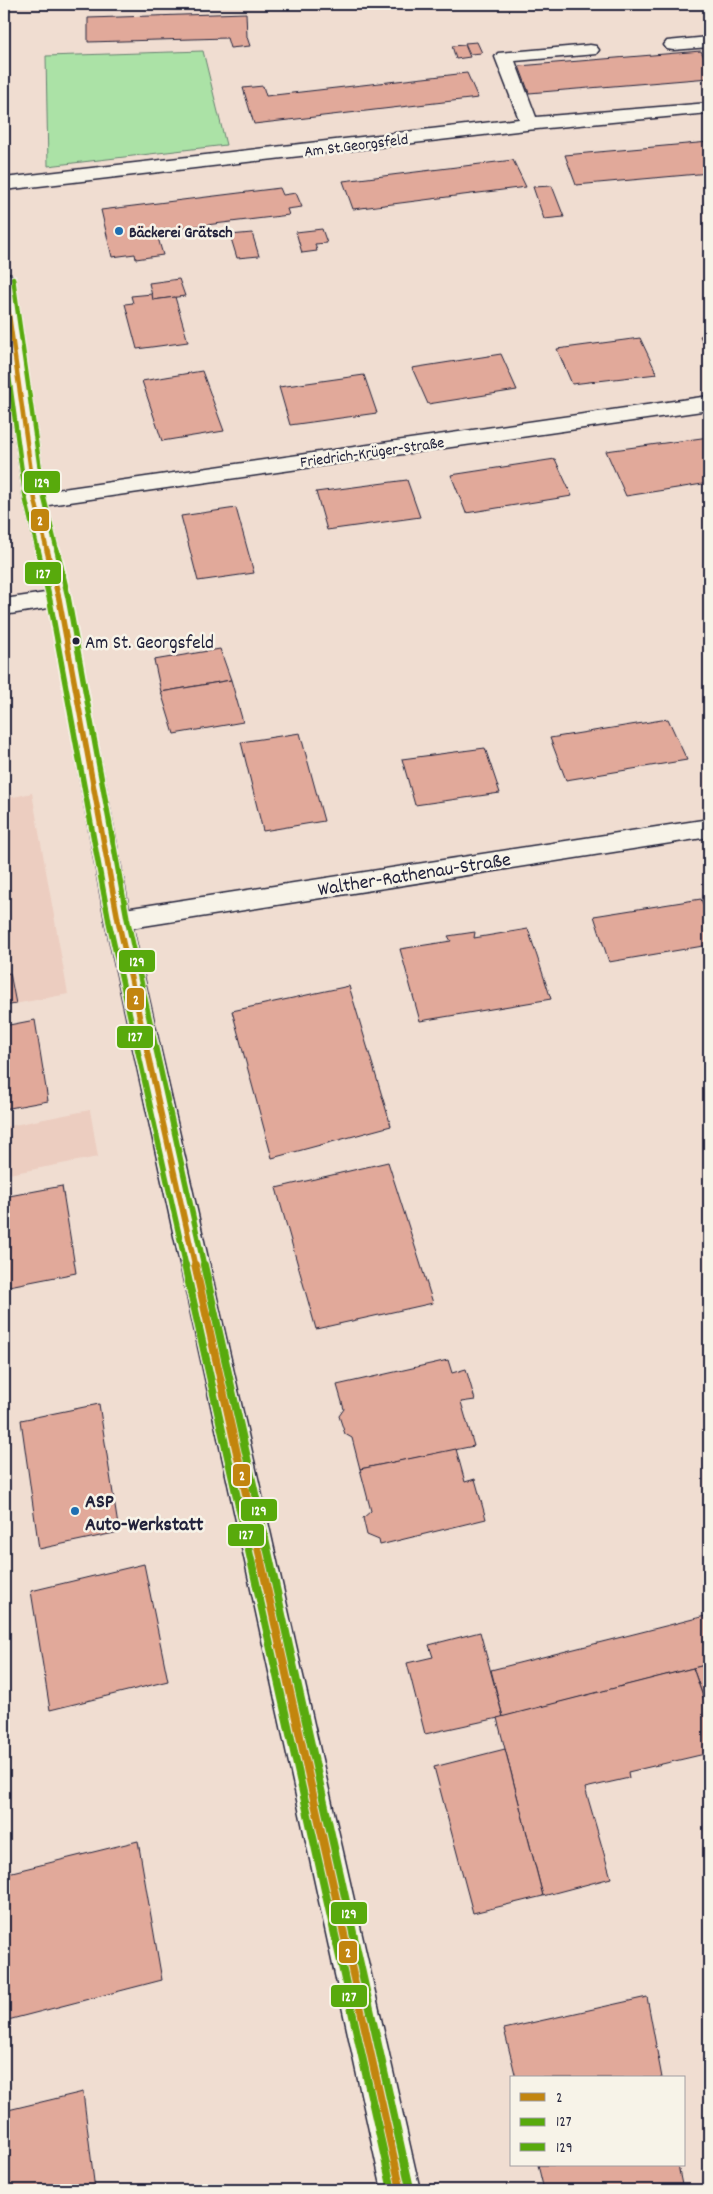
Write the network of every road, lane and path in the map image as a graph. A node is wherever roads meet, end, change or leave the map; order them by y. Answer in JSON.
{"nodes":[{"id":1,"x":709,"y":42,"type":"edge"},
{"id":2,"x":673,"y":45,"type":"dead end"},
{"id":3,"x":590,"y":50,"type":"dead end"},
{"id":4,"x":709,"y":108,"type":"edge"},
{"id":5,"x":530,"y":125,"type":"junction"},
{"id":6,"x":4,"y":184,"type":"edge"},
{"id":7,"x":4,"y":279,"type":"edge"},
{"id":8,"x":709,"y":403,"type":"edge"},
{"id":9,"x":35,"y":500,"type":"junction"},
{"id":10,"x":59,"y":599,"type":"junction"},
{"id":11,"x":4,"y":608,"type":"edge"},
{"id":12,"x":709,"y":828,"type":"edge"},
{"id":13,"x":118,"y":920,"type":"junction"},
{"id":14,"x":401,"y":2190,"type":"edge"}],
"edges":[{"from":1,"to":2,"type":"street"},
{"from":3,"to":5,"type":"street"},
{"from":4,"to":5,"type":"street","name":"Am St.Georgsfeld"},
{"from":5,"to":6,"type":"street","name":"Am St.Georgsfeld"},
{"from":7,"to":9,"type":"street"},
{"from":8,"to":9,"type":"street","name":"Friedrich-Krüger-Straße"},
{"from":9,"to":10,"type":"street"},
{"from":10,"to":11,"type":"street"},
{"from":10,"to":13,"type":"street"},
{"from":12,"to":13,"type":"street","name":"Walther-Rathenau-Straße"},
{"from":13,"to":14,"type":"street"}]}
